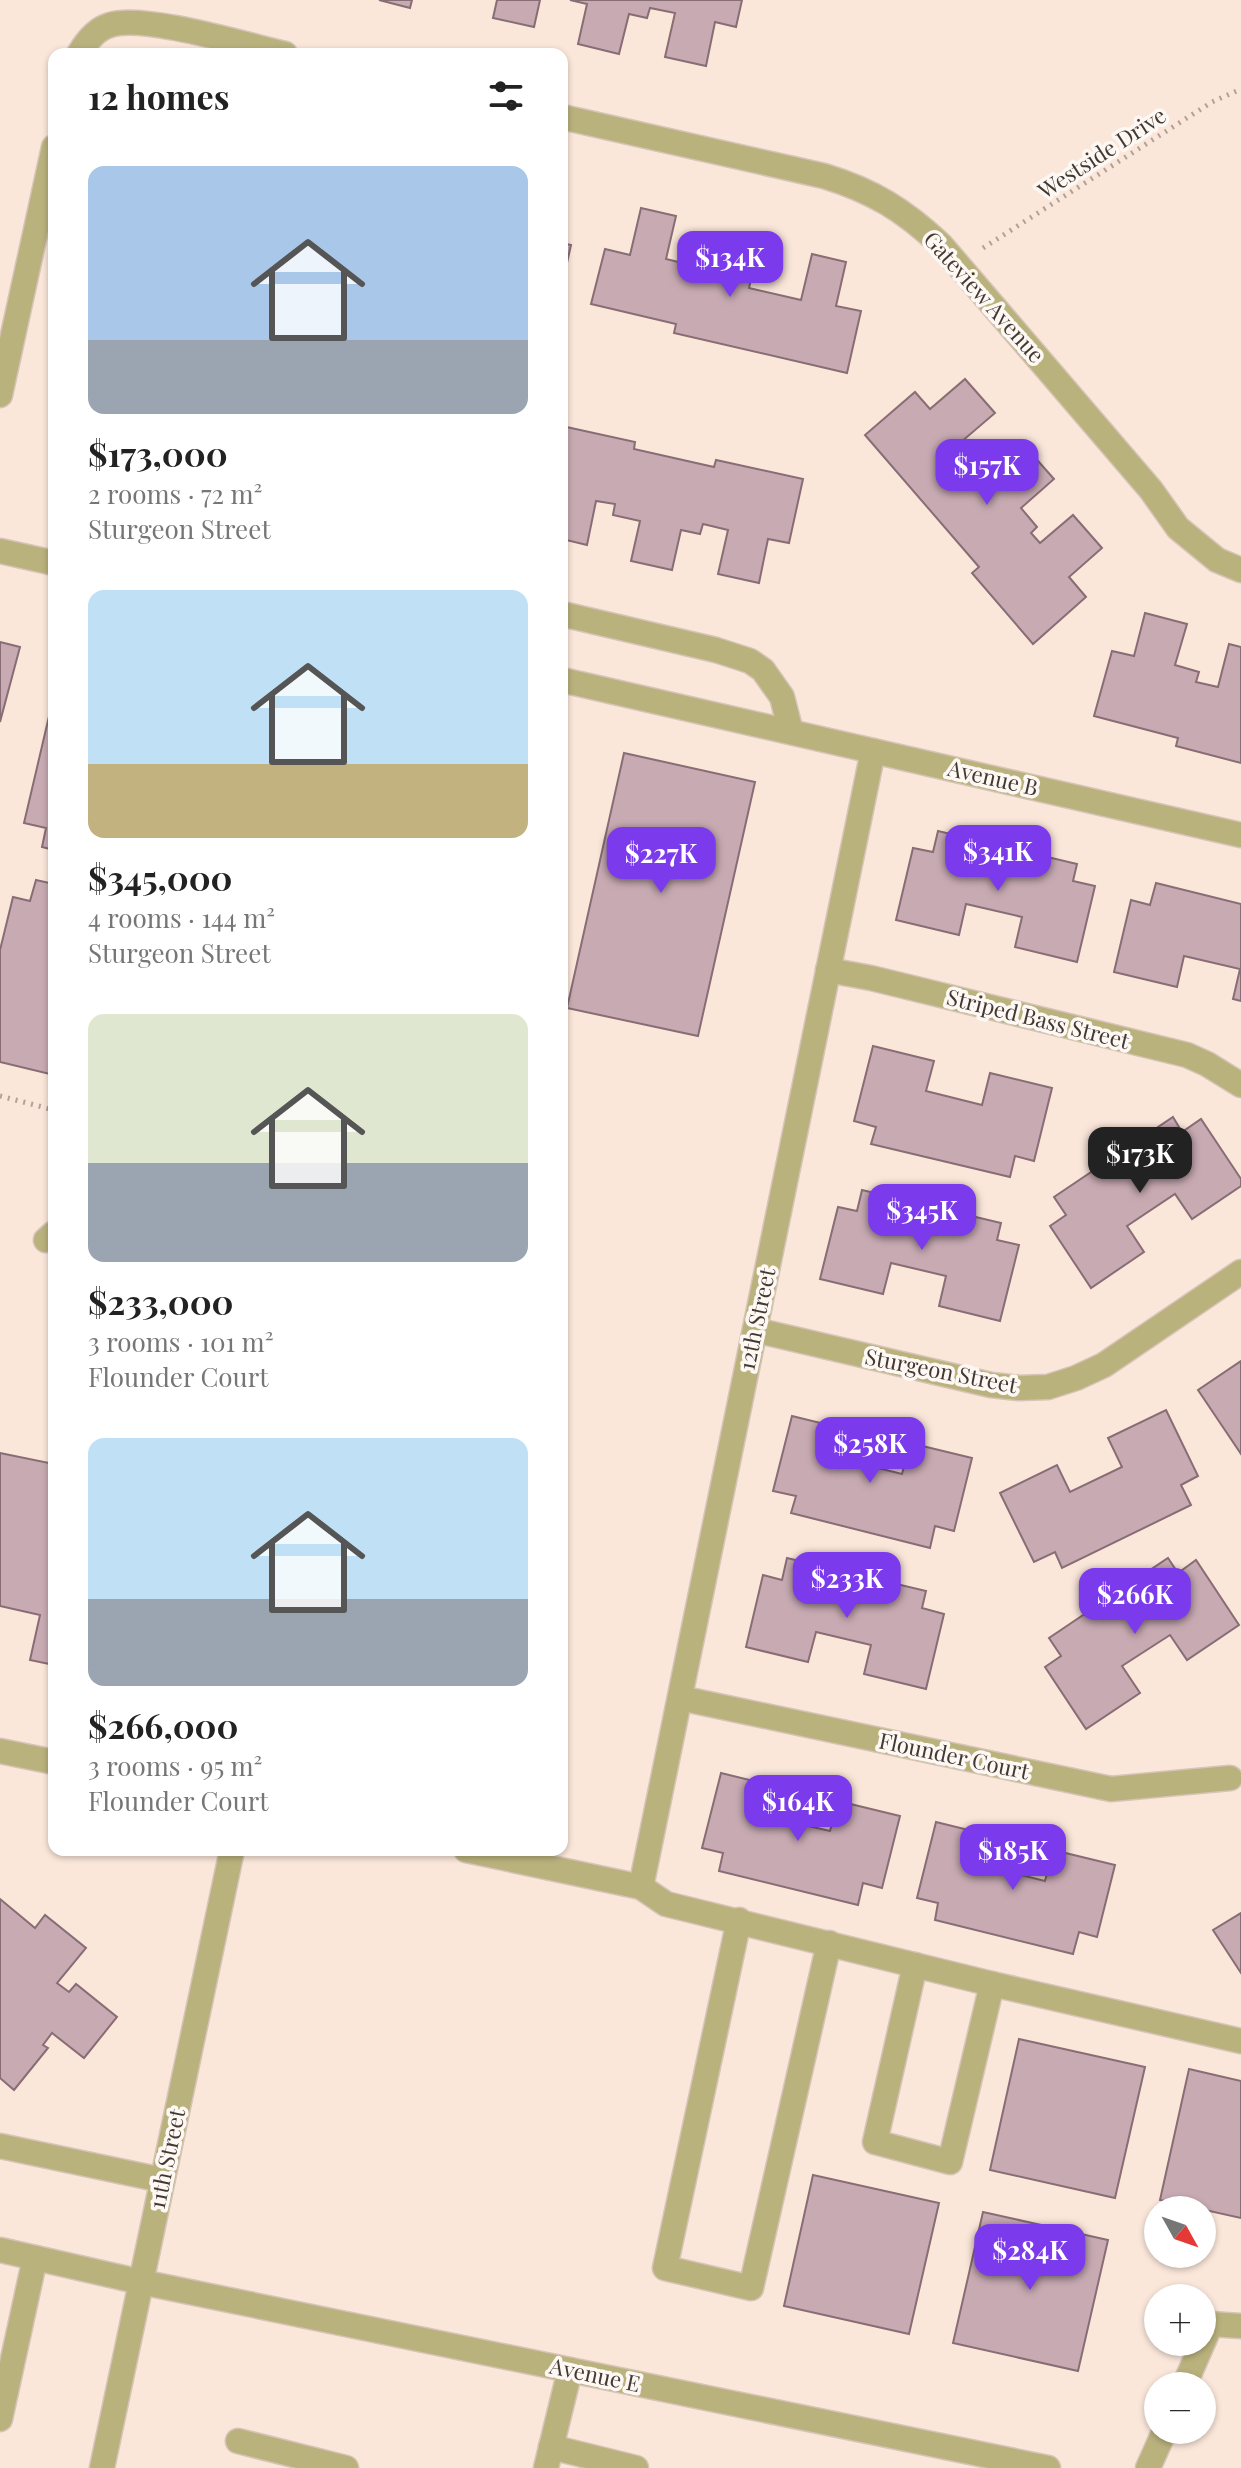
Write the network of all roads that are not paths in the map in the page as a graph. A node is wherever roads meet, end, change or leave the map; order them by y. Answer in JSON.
{"nodes":[{"id":1,"x":84,"y":48,"type":"edge"},
{"id":2,"x":258,"y":48,"type":"edge"},
{"id":3,"x":568,"y":118,"type":"edge"},
{"id":4,"x":48,"y":175,"type":"edge"},
{"id":5,"x":0,"y":395,"type":"edge"},
{"id":6,"x":0,"y":551,"type":"edge"},
{"id":7,"x":48,"y":562,"type":"edge"},
{"id":8,"x":1241,"y":570,"type":"edge"},
{"id":9,"x":568,"y":615,"type":"edge"},
{"id":10,"x":568,"y":681,"type":"edge"},
{"id":11,"x":791,"y":732,"type":"junction"},
{"id":12,"x":873,"y":751,"type":"junction"},
{"id":13,"x":1241,"y":835,"type":"edge"},
{"id":14,"x":828,"y":970,"type":"junction"},
{"id":15,"x":1241,"y":1085,"type":"edge"},
{"id":16,"x":1241,"y":1272,"type":"edge"},
{"id":17,"x":755,"y":1330,"type":"junction"},
{"id":18,"x":680,"y":1698,"type":"junction"},
{"id":19,"x":0,"y":1751,"type":"edge"},
{"id":20,"x":48,"y":1761,"type":"edge"},
{"id":21,"x":1230,"y":1778,"type":"dead end"},
{"id":22,"x":231,"y":1856,"type":"edge"},
{"id":23,"x":494,"y":1856,"type":"edge"},
{"id":24,"x":641,"y":1887,"type":"junction"},
{"id":25,"x":739,"y":1920,"type":"junction"},
{"id":26,"x":829,"y":1943,"type":"junction"},
{"id":27,"x":915,"y":1965,"type":"junction"},
{"id":28,"x":992,"y":1984,"type":"junction"},
{"id":29,"x":1241,"y":2041,"type":"edge"},
{"id":30,"x":0,"y":2146,"type":"edge"},
{"id":31,"x":162,"y":2180,"type":"junction"},
{"id":32,"x":0,"y":2250,"type":"edge"},
{"id":33,"x":35,"y":2258,"type":"junction"},
{"id":34,"x":141,"y":2282,"type":"junction"},
{"id":35,"x":1241,"y":2326,"type":"edge"},
{"id":36,"x":570,"y":2370,"type":"junction"},
{"id":37,"x":1190,"y":2372,"type":"edge"},
{"id":38,"x":0,"y":2419,"type":"edge"},
{"id":39,"x":238,"y":2441,"type":"dead end"},
{"id":40,"x":1159,"y":2444,"type":"edge"},
{"id":41,"x":548,"y":2458,"type":"edge"},
{"id":42,"x":102,"y":2468,"type":"edge"},
{"id":43,"x":346,"y":2468,"type":"edge"},
{"id":44,"x":636,"y":2468,"type":"edge"},
{"id":45,"x":1048,"y":2468,"type":"edge"},
{"id":46,"x":1148,"y":2468,"type":"edge"}],
"edges":[{"from":1,"to":2,"type":"street"},
{"from":3,"to":8,"type":"street","name":"Gateview Avenue"},
{"from":4,"to":5,"type":"street"},
{"from":6,"to":7,"type":"street"},
{"from":9,"to":11,"type":"street"},
{"from":10,"to":11,"type":"street","name":"Avenue B"},
{"from":11,"to":12,"type":"street","name":"Avenue B"},
{"from":12,"to":13,"type":"street","name":"Avenue B"},
{"from":12,"to":14,"type":"street","name":"12th Street"},
{"from":14,"to":15,"type":"street","name":"Striped Bass Street"},
{"from":14,"to":17,"type":"street","name":"12th Street"},
{"from":16,"to":17,"type":"street","name":"Sturgeon Street"},
{"from":17,"to":18,"type":"street","name":"12th Street"},
{"from":18,"to":21,"type":"street","name":"Flounder Court"},
{"from":18,"to":24,"type":"street","name":"12th Street"},
{"from":19,"to":20,"type":"street"},
{"from":22,"to":31,"type":"street","name":"11th Street"},
{"from":23,"to":24,"type":"street"},
{"from":24,"to":25,"type":"street"},
{"from":25,"to":26,"type":"street"},
{"from":25,"to":26,"type":"street"},
{"from":26,"to":27,"type":"street"},
{"from":27,"to":28,"type":"street"},
{"from":27,"to":28,"type":"street"},
{"from":28,"to":29,"type":"street"},
{"from":30,"to":31,"type":"street"},
{"from":31,"to":34,"type":"street","name":"11th Street"},
{"from":32,"to":33,"type":"street","name":"Avenue E"},
{"from":33,"to":34,"type":"street","name":"Avenue E"},
{"from":33,"to":38,"type":"street"},
{"from":34,"to":36,"type":"street","name":"Avenue E"},
{"from":34,"to":42,"type":"street","name":"11th Street"},
{"from":35,"to":37,"type":"street"},
{"from":36,"to":41,"type":"street"},
{"from":36,"to":45,"type":"street","name":"Avenue E"},
{"from":39,"to":43,"type":"street"},
{"from":40,"to":46,"type":"street"},
{"from":41,"to":44,"type":"street"}]}
